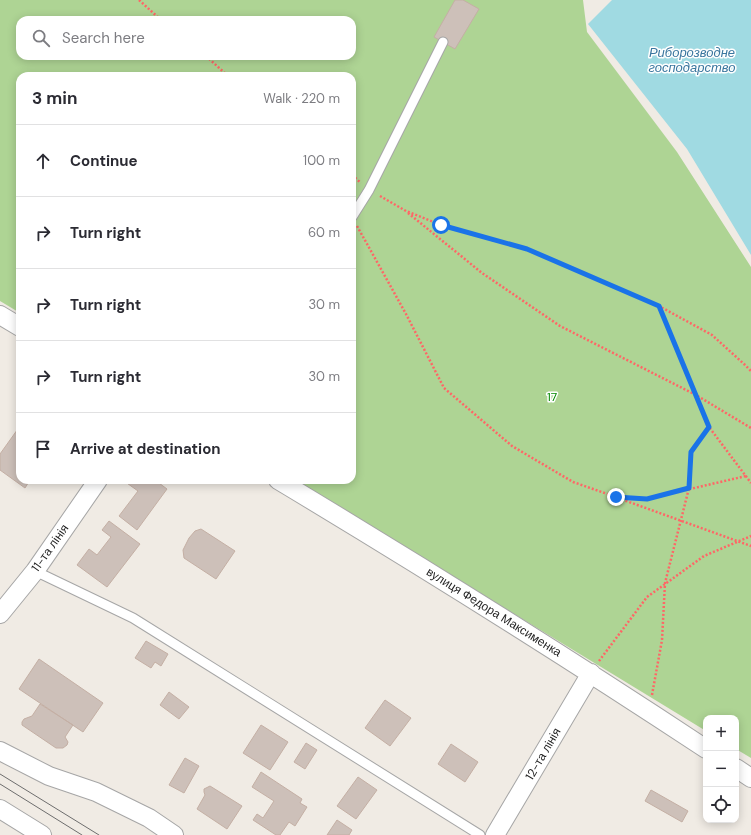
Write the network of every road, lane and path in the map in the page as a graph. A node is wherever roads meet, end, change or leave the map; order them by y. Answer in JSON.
{"nodes":[{"id":1,"x":138,"y":0,"type":"edge"},
{"id":2,"x":156,"y":16,"type":"edge"},
{"id":3,"x":443,"y":42,"type":"dead end"},
{"id":4,"x":210,"y":60,"type":"edge"},
{"id":5,"x":224,"y":72,"type":"edge"},
{"id":6,"x":356,"y":179,"type":"edge"},
{"id":7,"x":369,"y":190,"type":"junction"},
{"id":8,"x":406,"y":211,"type":"junction"},
{"id":9,"x":356,"y":216,"type":"edge"},
{"id":10,"x":356,"y":224,"type":"edge"},
{"id":11,"x":659,"y":306,"type":"junction"},
{"id":12,"x":0,"y":315,"type":"edge"},
{"id":13,"x":16,"y":325,"type":"edge"},
{"id":14,"x":751,"y":371,"type":"edge"},
{"id":15,"x":696,"y":395,"type":"junction"},
{"id":16,"x":709,"y":427,"type":"junction"},
{"id":17,"x":751,"y":428,"type":"edge"},
{"id":18,"x":746,"y":476,"type":"junction"},
{"id":19,"x":751,"y":483,"type":"edge"},
{"id":20,"x":95,"y":484,"type":"edge"},
{"id":21,"x":285,"y":484,"type":"edge"},
{"id":22,"x":689,"y":488,"type":"junction"},
{"id":23,"x":616,"y":497,"type":"junction"},
{"id":24,"x":681,"y":520,"type":"junction"},
{"id":25,"x":751,"y":536,"type":"edge"},
{"id":26,"x":737,"y":541,"type":"junction"},
{"id":27,"x":751,"y":546,"type":"edge"},
{"id":28,"x":35,"y":570,"type":"junction"},
{"id":29,"x":665,"y":583,"type":"junction"},
{"id":30,"x":0,"y":614,"type":"edge"},
{"id":31,"x":591,"y":672,"type":"junction"},
{"id":32,"x":649,"y":711,"type":"junction"},
{"id":33,"x":703,"y":747,"type":"edge"},
{"id":34,"x":0,"y":751,"type":"edge"},
{"id":35,"x":739,"y":770,"type":"edge"},
{"id":36,"x":751,"y":778,"type":"edge"},
{"id":37,"x":0,"y":809,"type":"edge"},
{"id":38,"x":42,"y":835,"type":"edge"},
{"id":39,"x":174,"y":835,"type":"edge"},
{"id":40,"x":480,"y":835,"type":"edge"},
{"id":41,"x":495,"y":835,"type":"edge"}],
"edges":[{"from":1,"to":2,"type":"path"},
{"from":3,"to":7,"type":"lane"},
{"from":4,"to":5,"type":"path"},
{"from":6,"to":7,"type":"path"},
{"from":7,"to":8,"type":"path"},
{"from":7,"to":9,"type":"lane"},
{"from":8,"to":11,"type":"path"},
{"from":8,"to":15,"type":"path"},
{"from":10,"to":23,"type":"path"},
{"from":11,"to":14,"type":"path"},
{"from":11,"to":15,"type":"path"},
{"from":12,"to":13,"type":"street"},
{"from":15,"to":16,"type":"path"},
{"from":15,"to":17,"type":"path"},
{"from":16,"to":18,"type":"path"},
{"from":16,"to":22,"type":"path"},
{"from":18,"to":19,"type":"path"},
{"from":18,"to":22,"type":"path"},
{"from":20,"to":28,"type":"street","name":"11-та лінія"},
{"from":21,"to":31,"type":"street","name":"вулиця Федора Максименка"},
{"from":22,"to":23,"type":"path"},
{"from":22,"to":24,"type":"path"},
{"from":23,"to":24,"type":"path"},
{"from":24,"to":26,"type":"path"},
{"from":24,"to":29,"type":"path"},
{"from":25,"to":26,"type":"path"},
{"from":26,"to":27,"type":"path"},
{"from":26,"to":29,"type":"path"},
{"from":28,"to":30,"type":"street","name":"11-та лінія"},
{"from":28,"to":40,"type":"lane"},
{"from":29,"to":31,"type":"path"},
{"from":29,"to":32,"type":"path"},
{"from":31,"to":32,"type":"street","name":"вулиця Федора Максименка"},
{"from":31,"to":41,"type":"street","name":"12-та лінія"},
{"from":32,"to":33,"type":"street","name":"вулиця Федора Максименка"},
{"from":34,"to":39,"type":"street"},
{"from":35,"to":36,"type":"street"},
{"from":37,"to":38,"type":"street"}]}
